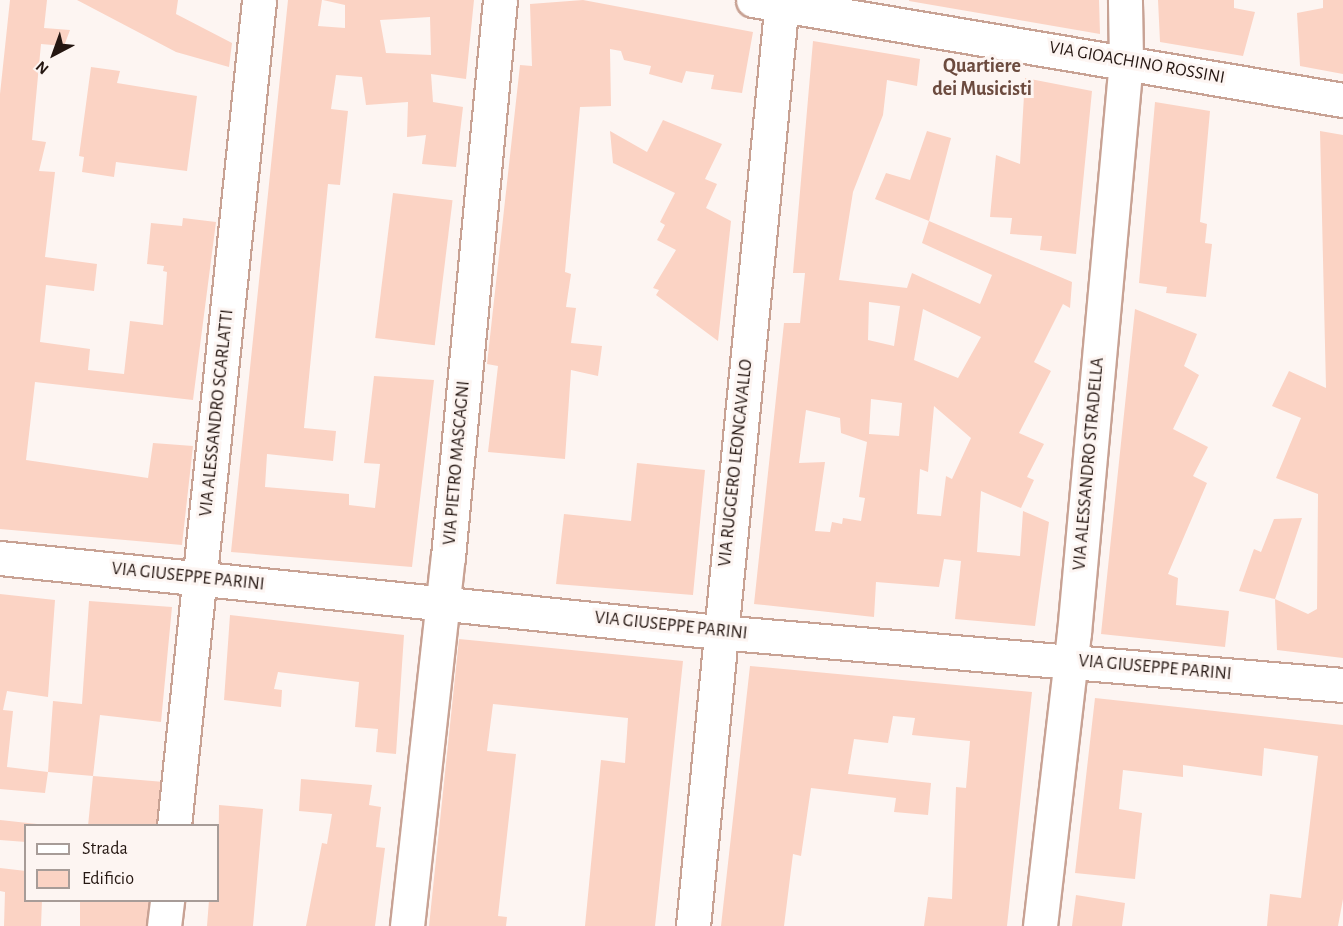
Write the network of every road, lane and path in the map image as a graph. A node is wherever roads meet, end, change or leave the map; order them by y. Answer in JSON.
{"nodes":[{"id":1,"x":259,"y":0,"type":"edge"},
{"id":2,"x":500,"y":0,"type":"edge"},
{"id":3,"x":1125,"y":0,"type":"edge"},
{"id":4,"x":772,"y":2,"type":"edge"},
{"id":5,"x":1126,"y":60,"type":"junction"},
{"id":6,"x":1343,"y":100,"type":"edge"},
{"id":7,"x":0,"y":558,"type":"edge"},
{"id":8,"x":200,"y":578,"type":"junction"},
{"id":9,"x":442,"y":603,"type":"junction"},
{"id":10,"x":718,"y":632,"type":"junction"},
{"id":11,"x":1071,"y":661,"type":"junction"},
{"id":12,"x":1343,"y":685,"type":"edge"},
{"id":13,"x":174,"y":824,"type":"edge"},
{"id":14,"x":167,"y":902,"type":"edge"},
{"id":15,"x":164,"y":926,"type":"edge"},
{"id":16,"x":407,"y":926,"type":"edge"},
{"id":17,"x":693,"y":926,"type":"edge"},
{"id":18,"x":1040,"y":926,"type":"edge"}],
"edges":[{"from":1,"to":8,"type":"street","name":"VIA ALESSANDRO SCARLATTI"},
{"from":2,"to":9,"type":"street","name":"VIA PIETRO MASCAGNI"},
{"from":3,"to":5,"type":"street","name":"VIA ALESSANDRO STRADELLA"},
{"from":4,"to":5,"type":"street","name":"VIA GIOACHINO ROSSINI"},
{"from":4,"to":10,"type":"street","name":"VIA RUGGERO LEONCAVALLO"},
{"from":5,"to":6,"type":"street","name":"VIA GIOACHINO ROSSINI"},
{"from":5,"to":11,"type":"street","name":"VIA ALESSANDRO STRADELLA"},
{"from":7,"to":8,"type":"street","name":"VIA GIUSEPPE PARINI"},
{"from":8,"to":9,"type":"street","name":"VIA GIUSEPPE PARINI"},
{"from":8,"to":13,"type":"street","name":"VIA ALESSANDRO SCARLATTI"},
{"from":9,"to":10,"type":"street","name":"VIA GIUSEPPE PARINI"},
{"from":9,"to":16,"type":"street","name":"VIA PIETRO MASCAGNI"},
{"from":10,"to":11,"type":"street","name":"VIA GIUSEPPE PARINI"},
{"from":10,"to":17,"type":"street","name":"VIA RUGGERO LEONCAVALLO"},
{"from":11,"to":12,"type":"street","name":"VIA GIUSEPPE PARINI"},
{"from":11,"to":18,"type":"street","name":"VIA ALESSANDRO STRADELLA"},
{"from":14,"to":15,"type":"street"}]}
